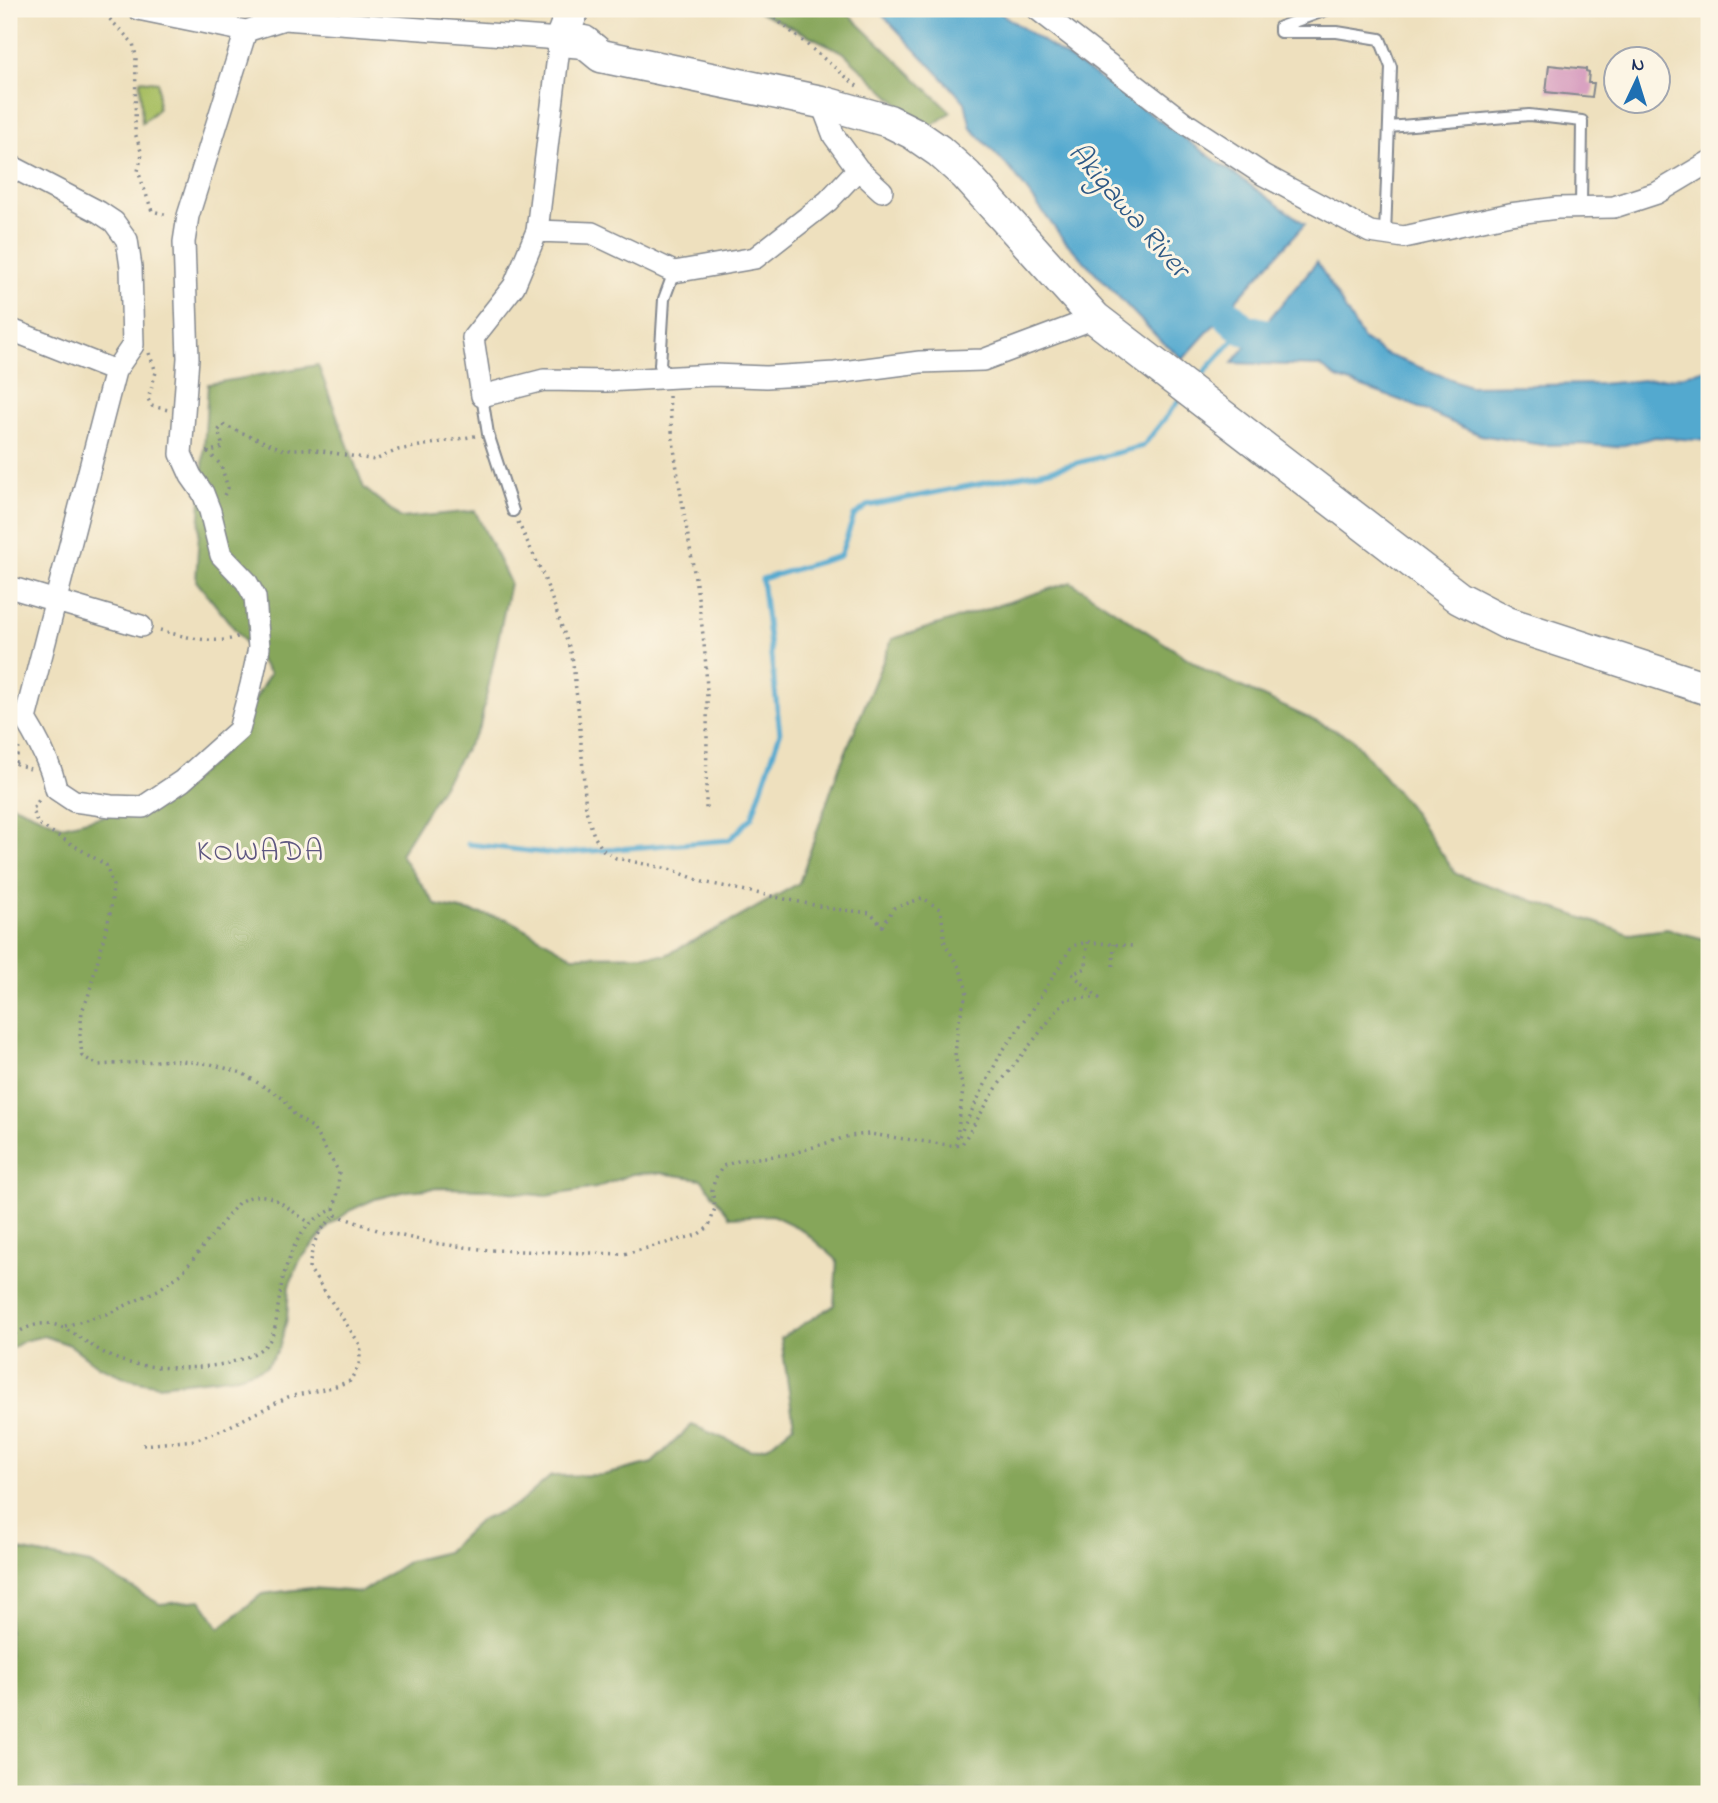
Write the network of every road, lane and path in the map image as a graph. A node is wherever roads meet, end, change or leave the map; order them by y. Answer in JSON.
{"nodes":[{"id":1,"x":100,"y":9,"type":"edge"},
{"id":2,"x":138,"y":9,"type":"edge"},
{"id":3,"x":573,"y":9,"type":"edge"},
{"id":4,"x":764,"y":9,"type":"edge"},
{"id":5,"x":1037,"y":9,"type":"edge"},
{"id":6,"x":1329,"y":9,"type":"edge"},
{"id":7,"x":246,"y":31,"type":"junction"},
{"id":8,"x":860,"y":88,"type":"dead end"},
{"id":9,"x":821,"y":102,"type":"junction"},
{"id":10,"x":1389,"y":127,"type":"junction"},
{"id":11,"x":1709,"y":162,"type":"edge"},
{"id":12,"x":9,"y":165,"type":"edge"},
{"id":13,"x":858,"y":169,"type":"junction"},
{"id":14,"x":882,"y":191,"type":"dead end"},
{"id":15,"x":1581,"y":207,"type":"junction"},
{"id":16,"x":188,"y":216,"type":"junction"},
{"id":17,"x":537,"y":231,"type":"junction"},
{"id":18,"x":1385,"y":235,"type":"junction"},
{"id":19,"x":674,"y":272,"type":"junction"},
{"id":20,"x":1095,"y":318,"type":"junction"},
{"id":21,"x":9,"y":329,"type":"edge"},
{"id":22,"x":133,"y":345,"type":"junction"},
{"id":23,"x":115,"y":371,"type":"junction"},
{"id":24,"x":668,"y":377,"type":"junction"},
{"id":25,"x":482,"y":396,"type":"junction"},
{"id":26,"x":184,"y":413,"type":"junction"},
{"id":27,"x":488,"y":434,"type":"junction"},
{"id":28,"x":203,"y":493,"type":"junction"},
{"id":29,"x":513,"y":511,"type":"joint"},
{"id":30,"x":9,"y":587,"type":"edge"},
{"id":31,"x":55,"y":600,"type":"junction"},
{"id":32,"x":259,"y":624,"type":"junction"},
{"id":33,"x":141,"y":626,"type":"joint"},
{"id":34,"x":1709,"y":689,"type":"edge"},
{"id":35,"x":56,"y":789,"type":"junction"},
{"id":36,"x":706,"y":811,"type":"dead end"},
{"id":37,"x":1087,"y":942,"type":"junction"},
{"id":38,"x":1114,"y":944,"type":"junction"},
{"id":39,"x":1132,"y":946,"type":"dead end"},
{"id":40,"x":1113,"y":967,"type":"dead end"},
{"id":41,"x":958,"y":1138,"type":"junction"},
{"id":42,"x":957,"y":1146,"type":"junction"},
{"id":43,"x":334,"y":1209,"type":"junction"},
{"id":44,"x":336,"y":1215,"type":"junction"},
{"id":45,"x":311,"y":1223,"type":"junction"},
{"id":46,"x":64,"y":1326,"type":"junction"},
{"id":47,"x":9,"y":1338,"type":"edge"},
{"id":48,"x":143,"y":1445,"type":"dead end"}],
"edges":[{"from":1,"to":16,"type":"path"},
{"from":2,"to":7,"type":"street"},
{"from":3,"to":9,"type":"street"},
{"from":4,"to":8,"type":"path"},
{"from":5,"to":18,"type":"street"},
{"from":6,"to":10,"type":"lane"},
{"from":7,"to":16,"type":"street"},
{"from":7,"to":17,"type":"street"},
{"from":9,"to":13,"type":"street"},
{"from":9,"to":20,"type":"street"},
{"from":10,"to":15,"type":"lane"},
{"from":10,"to":18,"type":"lane"},
{"from":11,"to":15,"type":"street"},
{"from":12,"to":22,"type":"street"},
{"from":13,"to":14,"type":"street"},
{"from":13,"to":19,"type":"street"},
{"from":15,"to":18,"type":"street"},
{"from":16,"to":26,"type":"street"},
{"from":17,"to":19,"type":"street"},
{"from":17,"to":25,"type":"street"},
{"from":19,"to":24,"type":"lane"},
{"from":20,"to":24,"type":"street"},
{"from":20,"to":34,"type":"street"},
{"from":21,"to":23,"type":"street"},
{"from":22,"to":23,"type":"street"},
{"from":22,"to":26,"type":"path"},
{"from":23,"to":31,"type":"street"},
{"from":24,"to":25,"type":"street"},
{"from":24,"to":36,"type":"path"},
{"from":25,"to":27,"type":"lane"},
{"from":26,"to":28,"type":"street"},
{"from":27,"to":28,"type":"path"},
{"from":27,"to":29,"type":"lane"},
{"from":28,"to":32,"type":"street"},
{"from":29,"to":41,"type":"path"},
{"from":30,"to":31,"type":"street"},
{"from":31,"to":33,"type":"street"},
{"from":31,"to":35,"type":"street"},
{"from":32,"to":33,"type":"path"},
{"from":32,"to":35,"type":"street"},
{"from":35,"to":43,"type":"path"},
{"from":37,"to":38,"type":"path"},
{"from":37,"to":41,"type":"path"},
{"from":37,"to":42,"type":"path"},
{"from":38,"to":39,"type":"path"},
{"from":38,"to":40,"type":"path"},
{"from":41,"to":42,"type":"path"},
{"from":42,"to":44,"type":"path"},
{"from":43,"to":44,"type":"path"},
{"from":43,"to":45,"type":"path"},
{"from":44,"to":48,"type":"path"},
{"from":45,"to":46,"type":"path"},
{"from":45,"to":46,"type":"path"},
{"from":46,"to":47,"type":"path"}]}
